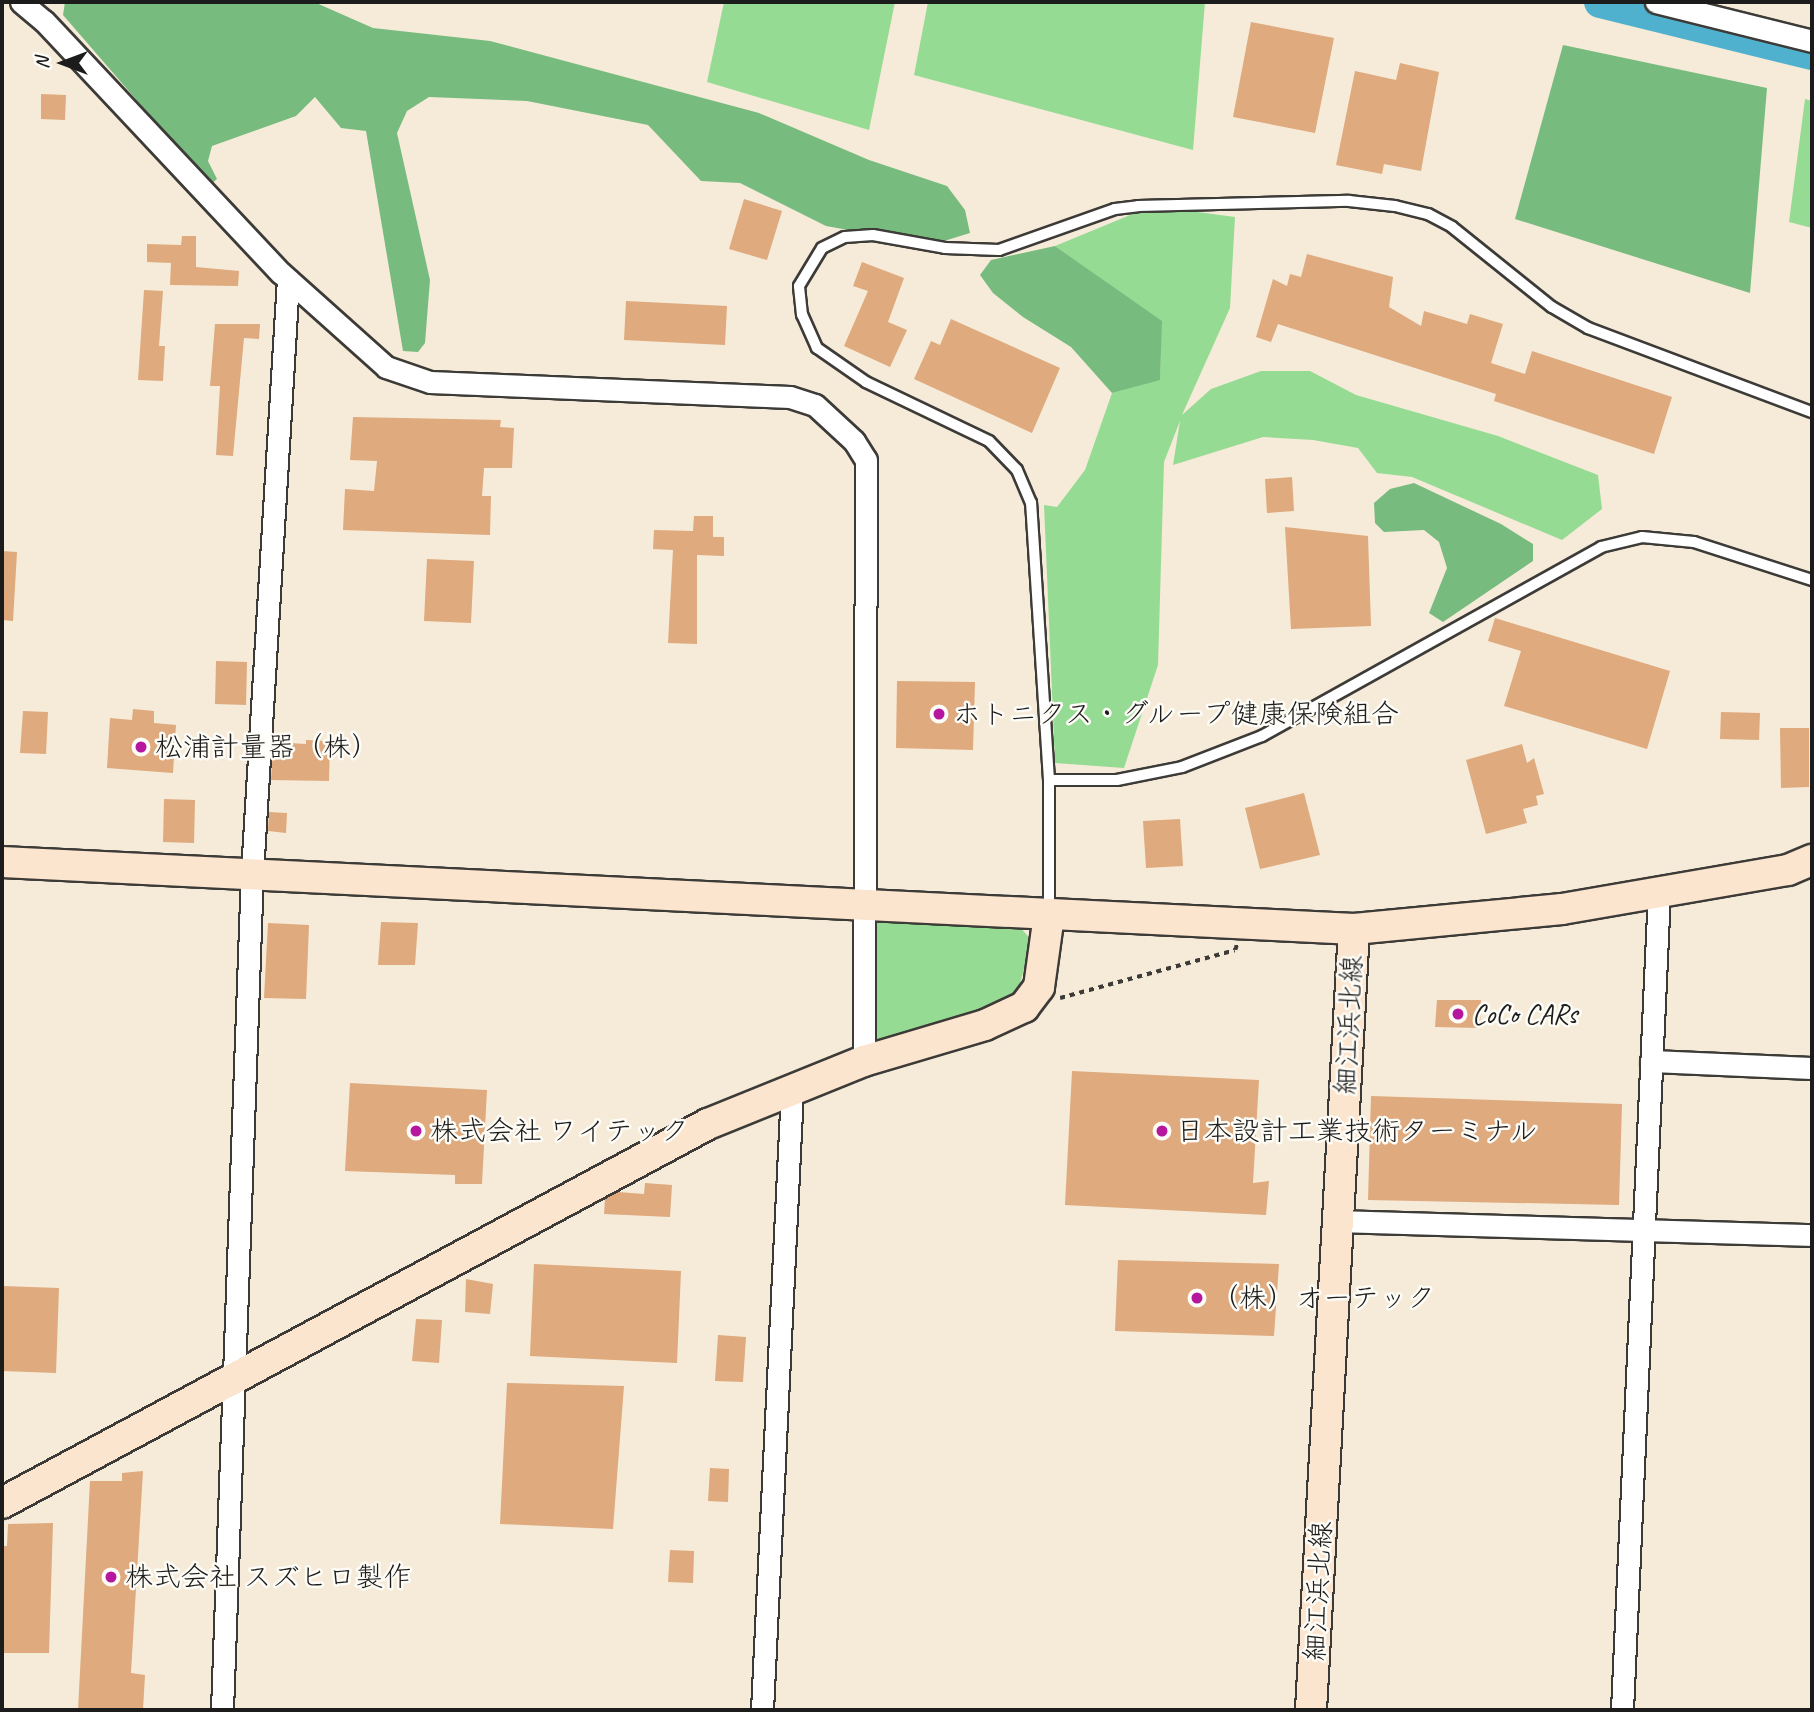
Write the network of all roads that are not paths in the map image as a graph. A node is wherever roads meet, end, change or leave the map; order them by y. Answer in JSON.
{"nodes":[{"id":1,"x":21,"y":2,"type":"edge"},
{"id":2,"x":1656,"y":2,"type":"edge"},
{"id":3,"x":1812,"y":41,"type":"edge"},
{"id":4,"x":288,"y":280,"type":"junction"},
{"id":5,"x":1812,"y":412,"type":"edge"},
{"id":6,"x":1812,"y":580,"type":"edge"},
{"id":7,"x":1049,"y":779,"type":"junction"},
{"id":8,"x":1812,"y":860,"type":"edge"},
{"id":9,"x":2,"y":863,"type":"edge"},
{"id":10,"x":251,"y":873,"type":"junction"},
{"id":11,"x":1659,"y":892,"type":"junction"},
{"id":12,"x":862,"y":907,"type":"junction"},
{"id":13,"x":1049,"y":915,"type":"junction"},
{"id":14,"x":1354,"y":929,"type":"junction"},
{"id":15,"x":864,"y":1061,"type":"junction"},
{"id":16,"x":1651,"y":1061,"type":"junction"},
{"id":17,"x":1812,"y":1068,"type":"edge"},
{"id":18,"x":792,"y":1089,"type":"junction"},
{"id":19,"x":1338,"y":1221,"type":"junction"},
{"id":20,"x":1643,"y":1228,"type":"junction"},
{"id":21,"x":1812,"y":1235,"type":"edge"},
{"id":22,"x":235,"y":1379,"type":"junction"},
{"id":23,"x":2,"y":1503,"type":"edge"},
{"id":24,"x":222,"y":1710,"type":"edge"},
{"id":25,"x":762,"y":1710,"type":"edge"},
{"id":26,"x":1311,"y":1710,"type":"edge"},
{"id":27,"x":1622,"y":1710,"type":"edge"}],
"edges":[{"from":1,"to":4,"type":"street"},
{"from":2,"to":3,"type":"street"},
{"from":4,"to":10,"type":"street"},
{"from":4,"to":12,"type":"street"},
{"from":5,"to":7,"type":"lane"},
{"from":6,"to":7,"type":"lane"},
{"from":7,"to":13,"type":"lane"},
{"from":8,"to":11,"type":"street","name":"細江浜北線"},
{"from":9,"to":10,"type":"street"},
{"from":10,"to":12,"type":"street"},
{"from":10,"to":22,"type":"street"},
{"from":11,"to":14,"type":"street","name":"細江浜北線"},
{"from":11,"to":16,"type":"street"},
{"from":12,"to":13,"type":"street"},
{"from":12,"to":15,"type":"street"},
{"from":13,"to":14,"type":"street"},
{"from":13,"to":15,"type":"street"},
{"from":14,"to":19,"type":"street","name":"細江浜北線"},
{"from":15,"to":18,"type":"street"},
{"from":16,"to":17,"type":"street"},
{"from":16,"to":20,"type":"street"},
{"from":18,"to":22,"type":"street"},
{"from":18,"to":25,"type":"street"},
{"from":19,"to":20,"type":"street"},
{"from":19,"to":26,"type":"street","name":"細江浜北線"},
{"from":20,"to":21,"type":"street"},
{"from":20,"to":27,"type":"street"},
{"from":22,"to":23,"type":"street"},
{"from":22,"to":24,"type":"street"}]}
